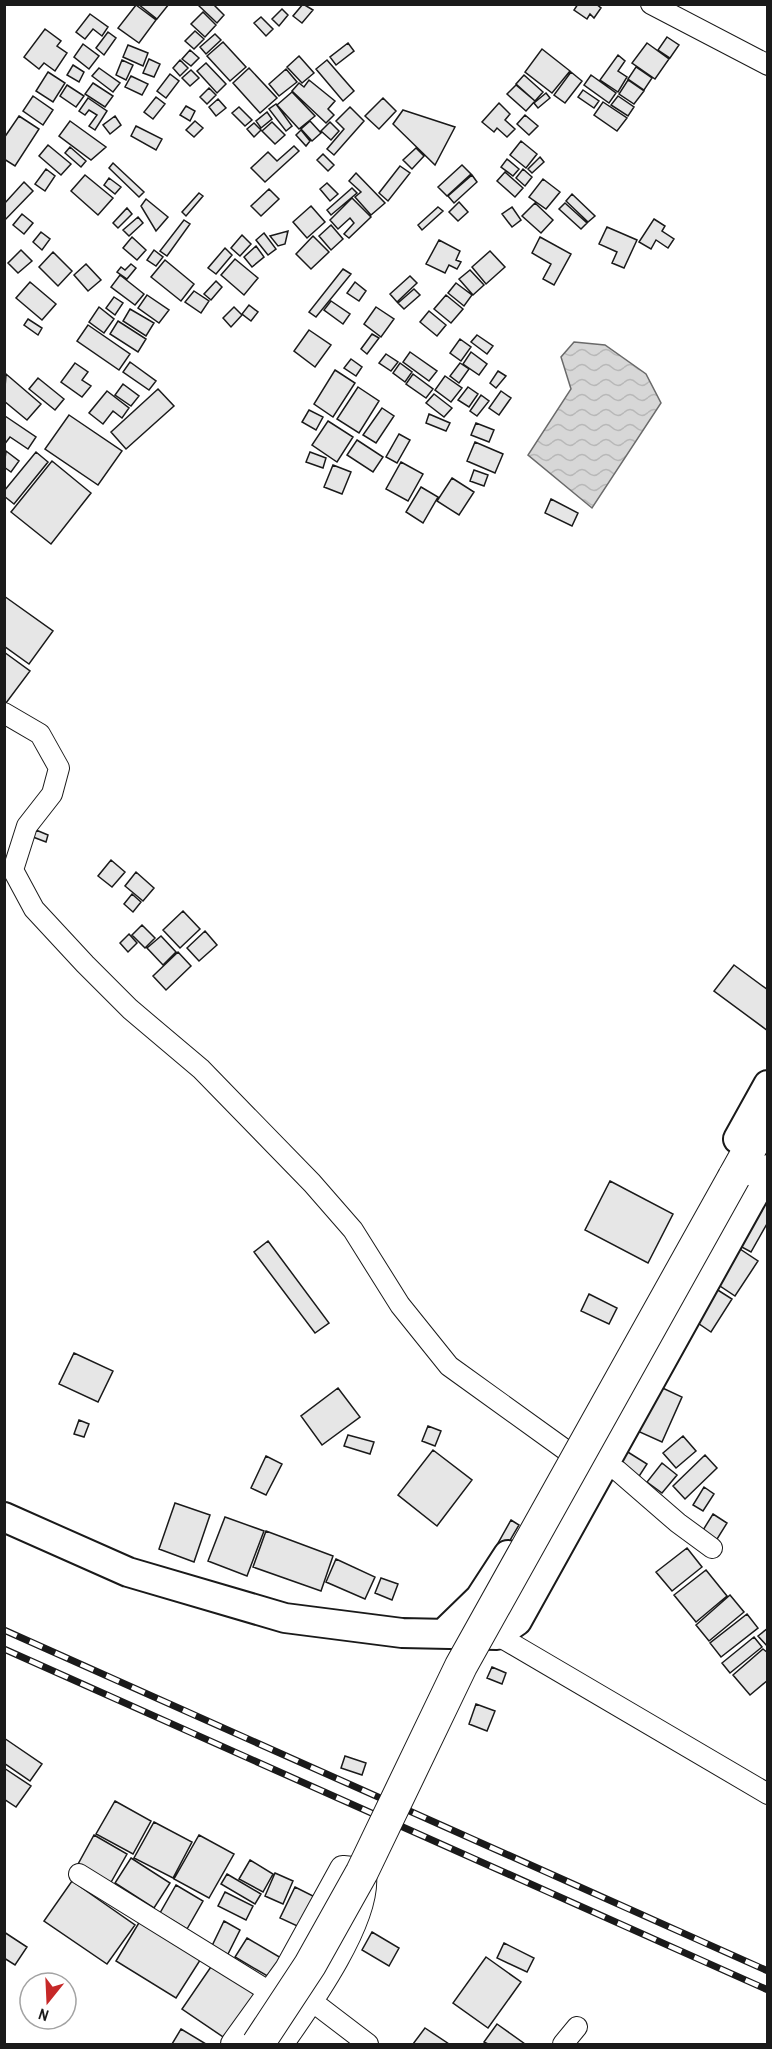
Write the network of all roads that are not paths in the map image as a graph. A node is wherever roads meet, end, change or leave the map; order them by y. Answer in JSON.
{"nodes":[{"id":1,"x":651,"y":4,"type":"edge"},
{"id":2,"x":768,"y":65,"type":"edge"},
{"id":3,"x":4,"y":713,"type":"edge"},
{"id":4,"x":768,"y":1085,"type":"edge"},
{"id":5,"x":768,"y":1116,"type":"edge"},
{"id":6,"x":768,"y":1169,"type":"edge"},
{"id":7,"x":567,"y":1451,"type":"junction"},
{"id":8,"x":602,"y":1466,"type":"junction"},
{"id":9,"x":4,"y":1517,"type":"edge"},
{"id":10,"x":712,"y":1548,"type":"dead end"},
{"id":11,"x":445,"y":1632,"type":"junction"},
{"id":12,"x":497,"y":1635,"type":"junction"},
{"id":13,"x":768,"y":1794,"type":"edge"},
{"id":14,"x":80,"y":1874,"type":"dead end"},
{"id":15,"x":271,"y":1993,"type":"junction"},
{"id":16,"x":305,"y":2005,"type":"junction"},
{"id":17,"x":577,"y":2027,"type":"dead end"},
{"id":18,"x":234,"y":2044,"type":"edge"},
{"id":19,"x":258,"y":2044,"type":"edge"},
{"id":20,"x":280,"y":2044,"type":"edge"},
{"id":21,"x":368,"y":2044,"type":"edge"},
{"id":22,"x":563,"y":2044,"type":"edge"}],
"edges":[{"from":1,"to":2,"type":"street"},
{"from":3,"to":7,"type":"street"},
{"from":4,"to":7,"type":"main road"},
{"from":5,"to":19,"type":"main road","bridge":true},
{"from":6,"to":8,"type":"main road"},
{"from":7,"to":8,"type":"street"},
{"from":7,"to":11,"type":"main road"},
{"from":8,"to":10,"type":"street"},
{"from":8,"to":12,"type":"main road"},
{"from":9,"to":11,"type":"main road"},
{"from":11,"to":12,"type":"main road"},
{"from":12,"to":13,"type":"street"},
{"from":14,"to":15,"type":"street"},
{"from":15,"to":16,"type":"street"},
{"from":15,"to":16,"type":"street"},
{"from":15,"to":18,"type":"street"},
{"from":16,"to":20,"type":"street"},
{"from":16,"to":21,"type":"street"},
{"from":17,"to":22,"type":"street"}]}
